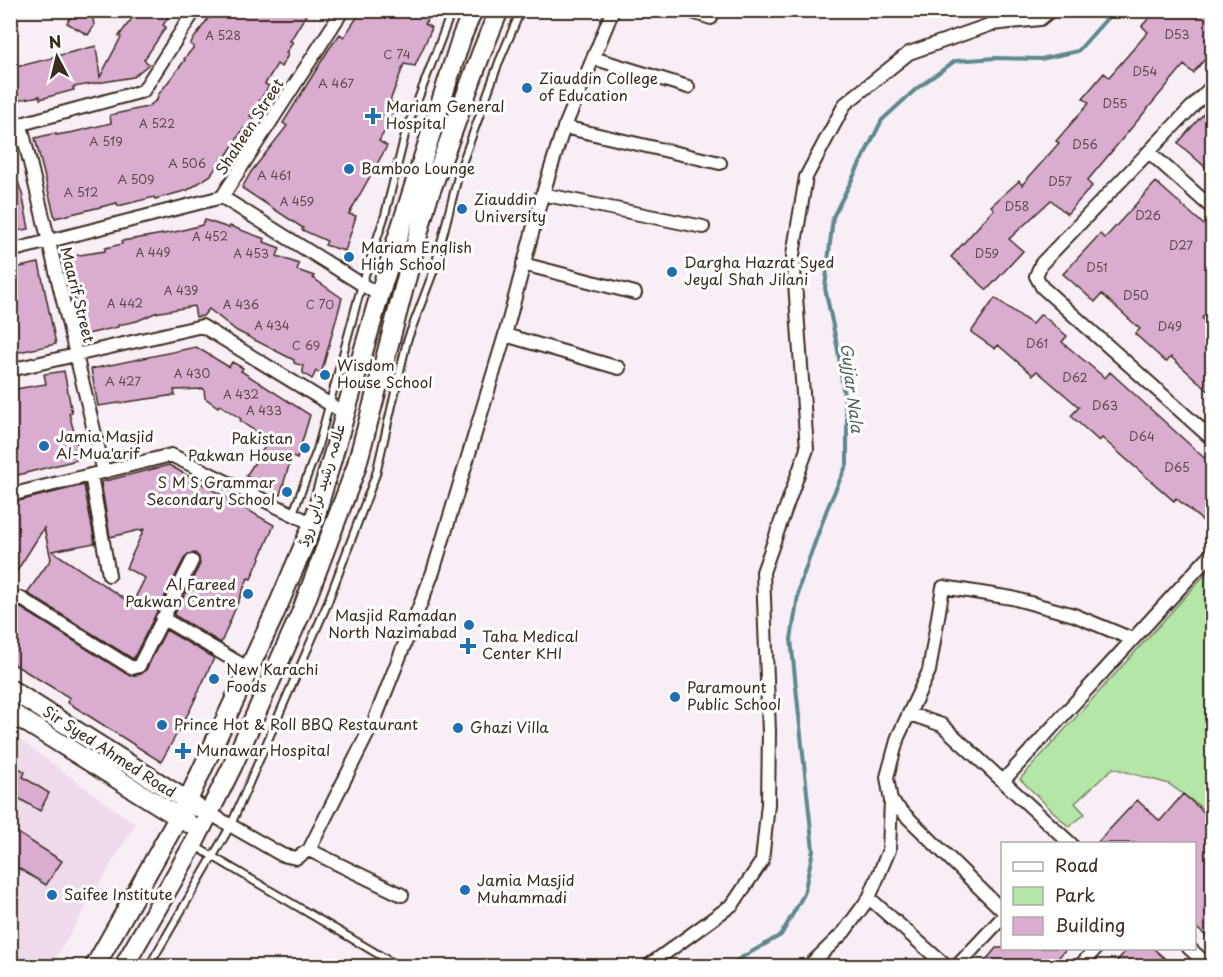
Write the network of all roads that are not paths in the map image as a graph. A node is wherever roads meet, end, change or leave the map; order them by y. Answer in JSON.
{"nodes":[{"id":1,"x":195,"y":10,"type":"edge"},
{"id":2,"x":343,"y":10,"type":"edge"},
{"id":3,"x":453,"y":10,"type":"edge"},
{"id":4,"x":472,"y":10,"type":"edge"},
{"id":5,"x":499,"y":10,"type":"edge"},
{"id":6,"x":521,"y":10,"type":"edge"},
{"id":7,"x":613,"y":10,"type":"edge"},
{"id":8,"x":686,"y":10,"type":"edge"},
{"id":9,"x":1051,"y":10,"type":"edge"},
{"id":10,"x":711,"y":18,"type":"dead end"},
{"id":11,"x":593,"y":58,"type":"junction"},
{"id":12,"x":1212,"y":86,"type":"edge"},
{"id":13,"x":688,"y":87,"type":"dead end"},
{"id":14,"x":16,"y":126,"type":"edge"},
{"id":15,"x":564,"y":127,"type":"junction"},
{"id":16,"x":1149,"y":152,"type":"junction"},
{"id":17,"x":720,"y":162,"type":"dead end"},
{"id":18,"x":542,"y":194,"type":"junction"},
{"id":19,"x":222,"y":197,"type":"junction"},
{"id":20,"x":1212,"y":208,"type":"edge"},
{"id":21,"x":704,"y":226,"type":"dead end"},
{"id":22,"x":48,"y":242,"type":"junction"},
{"id":23,"x":10,"y":251,"type":"edge"},
{"id":24,"x":524,"y":264,"type":"junction"},
{"id":25,"x":362,"y":284,"type":"junction"},
{"id":26,"x":635,"y":293,"type":"dead end"},
{"id":27,"x":380,"y":295,"type":"junction"},
{"id":28,"x":505,"y":335,"type":"junction"},
{"id":29,"x":76,"y":354,"type":"junction"},
{"id":30,"x":619,"y":368,"type":"dead end"},
{"id":31,"x":10,"y":370,"type":"edge"},
{"id":32,"x":337,"y":409,"type":"junction"},
{"id":33,"x":1212,"y":438,"type":"edge"},
{"id":34,"x":104,"y":472,"type":"junction"},
{"id":35,"x":91,"y":475,"type":"junction"},
{"id":36,"x":10,"y":495,"type":"edge"},
{"id":37,"x":293,"y":513,"type":"junction"},
{"id":38,"x":313,"y":524,"type":"junction"},
{"id":39,"x":1212,"y":553,"type":"edge"},
{"id":40,"x":192,"y":561,"type":"dead end"},
{"id":41,"x":110,"y":575,"type":"dead end"},
{"id":42,"x":20,"y":598,"type":"dead end"},
{"id":43,"x":162,"y":618,"type":"junction"},
{"id":44,"x":1132,"y":639,"type":"junction"},
{"id":45,"x":249,"y":669,"type":"junction"},
{"id":46,"x":10,"y":689,"type":"edge"},
{"id":47,"x":10,"y":712,"type":"edge"},
{"id":48,"x":910,"y":714,"type":"junction"},
{"id":49,"x":1003,"y":781,"type":"junction"},
{"id":50,"x":891,"y":801,"type":"junction"},
{"id":51,"x":183,"y":810,"type":"junction"},
{"id":52,"x":209,"y":813,"type":"junction"},
{"id":53,"x":230,"y":827,"type":"junction"},
{"id":54,"x":197,"y":838,"type":"junction"},
{"id":55,"x":1068,"y":842,"type":"edge"},
{"id":56,"x":309,"y":850,"type":"junction"},
{"id":57,"x":213,"y":857,"type":"junction"},
{"id":58,"x":402,"y":895,"type":"dead end"},
{"id":59,"x":869,"y":898,"type":"junction"},
{"id":60,"x":1001,"y":909,"type":"edge"},
{"id":61,"x":1001,"y":919,"type":"edge"},
{"id":62,"x":1094,"y":950,"type":"edge"},
{"id":63,"x":1191,"y":950,"type":"edge"},
{"id":64,"x":813,"y":965,"type":"edge"},
{"id":65,"x":95,"y":966,"type":"edge"},
{"id":66,"x":124,"y":966,"type":"edge"},
{"id":67,"x":149,"y":966,"type":"edge"},
{"id":68,"x":398,"y":966,"type":"edge"},
{"id":69,"x":648,"y":966,"type":"edge"},
{"id":70,"x":946,"y":966,"type":"edge"},
{"id":71,"x":957,"y":966,"type":"edge"},
{"id":72,"x":1080,"y":966,"type":"edge"},
{"id":73,"x":1209,"y":966,"type":"edge"}],
"edges":[{"from":1,"to":14,"type":"street"},
{"from":2,"to":19,"type":"street","name":"Shaheen Street"},
{"from":3,"to":25,"type":"lane"},
{"from":4,"to":27,"type":"main road","name":"علامہ رشید ترابی روڈ"},
{"from":5,"to":52,"type":"main road","name":"علامہ رشید ترابی روڈ"},
{"from":6,"to":53,"type":"lane"},
{"from":7,"to":11,"type":"street"},
{"from":8,"to":10,"type":"street"},
{"from":9,"to":69,"type":"street"},
{"from":11,"to":13,"type":"street"},
{"from":11,"to":15,"type":"street"},
{"from":12,"to":16,"type":"street"},
{"from":14,"to":22,"type":"street","name":"Maarif Street"},
{"from":15,"to":17,"type":"street"},
{"from":15,"to":18,"type":"street"},
{"from":16,"to":20,"type":"street"},
{"from":16,"to":33,"type":"street"},
{"from":18,"to":21,"type":"street"},
{"from":18,"to":24,"type":"street"},
{"from":19,"to":22,"type":"street","name":"Shaheen Street"},
{"from":19,"to":25,"type":"street"},
{"from":22,"to":23,"type":"street","name":"Shaheen Street"},
{"from":22,"to":29,"type":"street","name":"Maarif Street"},
{"from":24,"to":26,"type":"street"},
{"from":24,"to":28,"type":"street"},
{"from":25,"to":27,"type":"street"},
{"from":25,"to":32,"type":"lane"},
{"from":27,"to":32,"type":"main road","name":"علامہ رشید ترابی روڈ"},
{"from":28,"to":30,"type":"street"},
{"from":28,"to":56,"type":"street"},
{"from":29,"to":31,"type":"street"},
{"from":29,"to":32,"type":"street"},
{"from":29,"to":34,"type":"street","name":"Maarif Street"},
{"from":32,"to":37,"type":"lane"},
{"from":32,"to":38,"type":"main road","name":"علامہ رشید ترابی روڈ"},
{"from":34,"to":35,"type":"street"},
{"from":34,"to":37,"type":"street"},
{"from":35,"to":36,"type":"street"},
{"from":35,"to":41,"type":"street"},
{"from":37,"to":38,"type":"street"},
{"from":38,"to":45,"type":"main road","name":"علامہ رشید ترابی روڈ"},
{"from":39,"to":44,"type":"street"},
{"from":40,"to":43,"type":"street"},
{"from":42,"to":43,"type":"street"},
{"from":43,"to":45,"type":"street"},
{"from":44,"to":48,"type":"street"},
{"from":44,"to":49,"type":"street"},
{"from":45,"to":51,"type":"main road","name":"علامہ رشید ترابی روڈ"},
{"from":46,"to":51,"type":"main road","name":"Sir Syed Ahmed Road"},
{"from":47,"to":51,"type":"main road","name":"Sir Syed Ahmed Road"},
{"from":48,"to":49,"type":"street"},
{"from":48,"to":50,"type":"street"},
{"from":49,"to":55,"type":"street"},
{"from":50,"to":59,"type":"street"},
{"from":50,"to":60,"type":"street"},
{"from":51,"to":52,"type":"main road","name":"Sir Syed Ahmed Road"},
{"from":51,"to":54,"type":"main road","name":"Sir Syed Ahmed Road"},
{"from":51,"to":65,"type":"main road","name":"علامہ رشید ترابی روڈ"},
{"from":52,"to":53,"type":"street"},
{"from":52,"to":54,"type":"main road","name":"علامہ رشید ترابی روڈ"},
{"from":53,"to":56,"type":"street"},
{"from":53,"to":57,"type":"lane"},
{"from":54,"to":57,"type":"lane"},
{"from":54,"to":66,"type":"main road","name":"علامہ رشید ترابی روڈ"},
{"from":56,"to":58,"type":"street"},
{"from":57,"to":67,"type":"lane"},
{"from":57,"to":68,"type":"lane"},
{"from":59,"to":64,"type":"street"},
{"from":59,"to":70,"type":"street"},
{"from":61,"to":71,"type":"street"},
{"from":62,"to":72,"type":"street"},
{"from":63,"to":73,"type":"street"}]}
